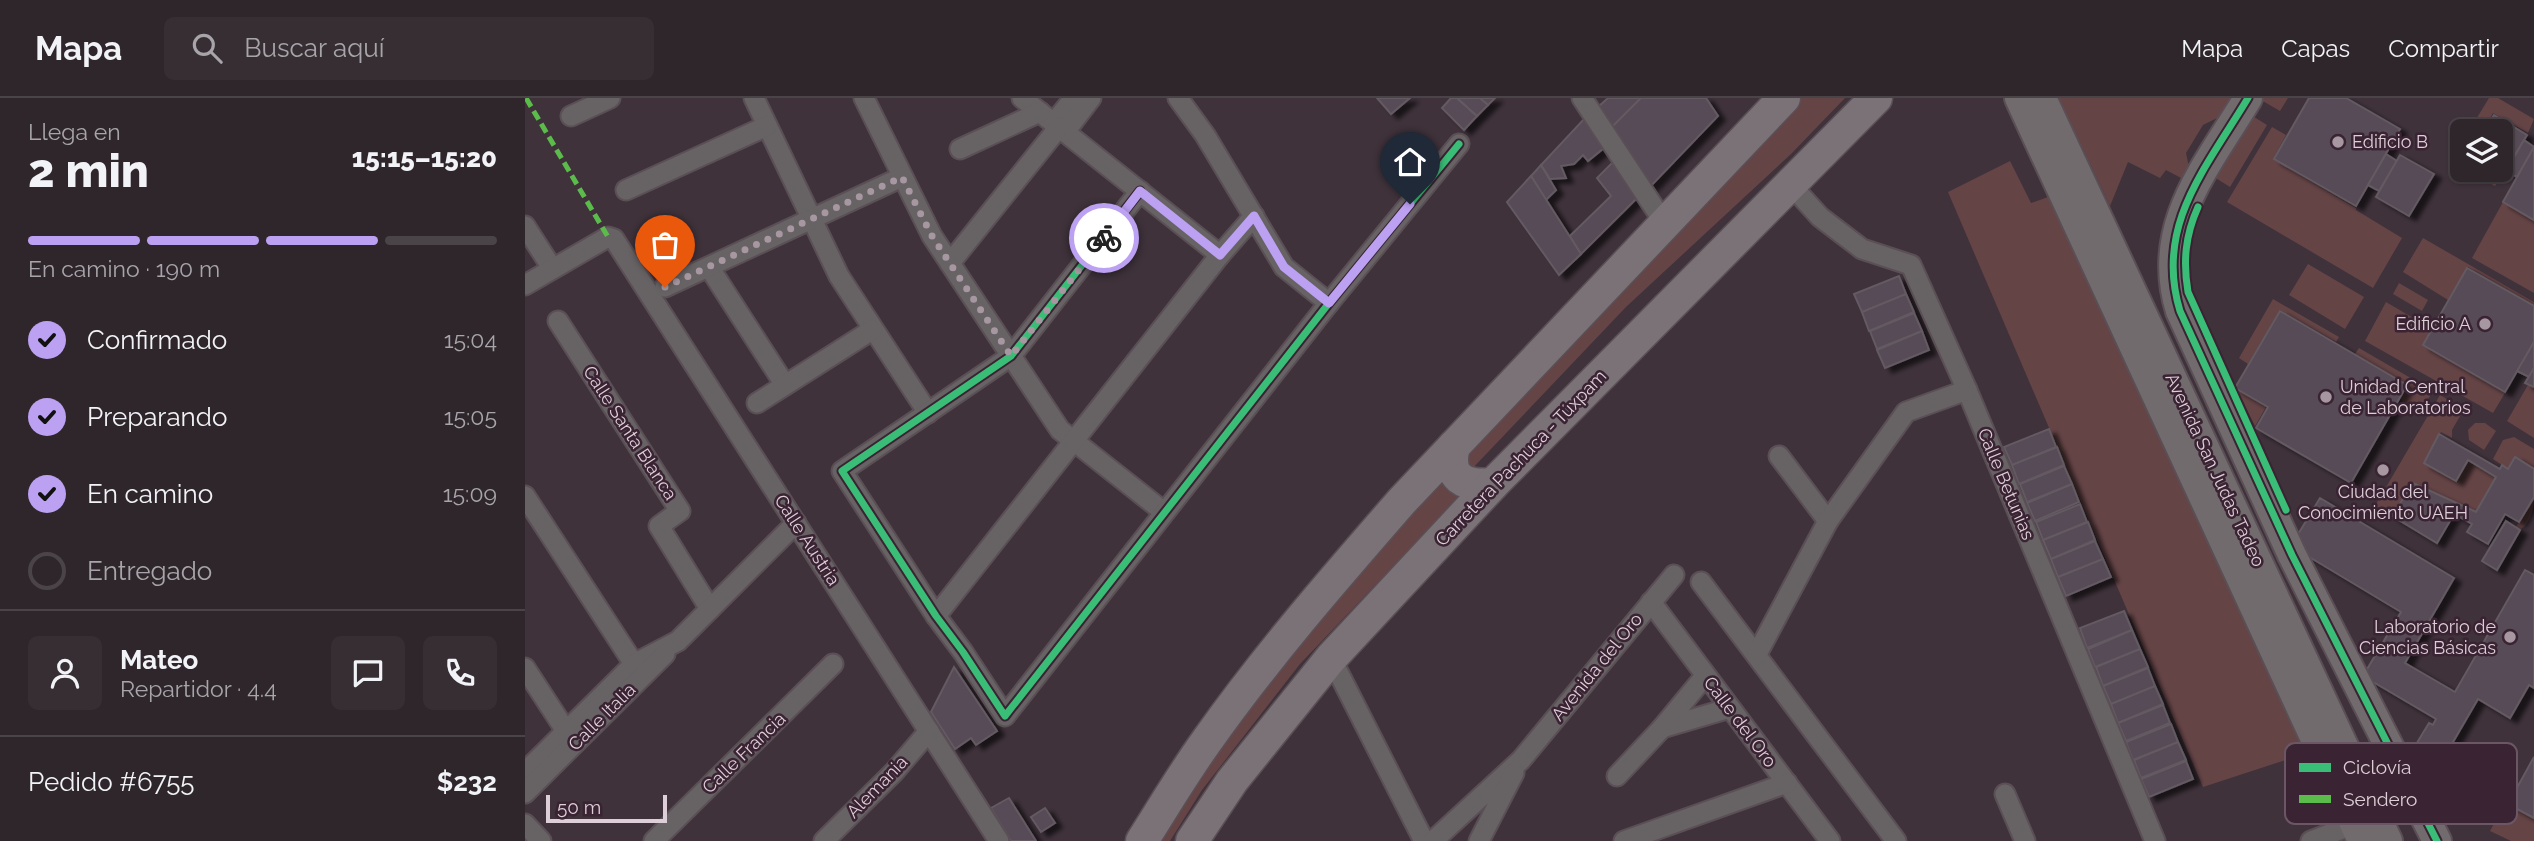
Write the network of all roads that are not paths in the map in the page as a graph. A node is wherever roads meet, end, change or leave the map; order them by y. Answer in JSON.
{"nodes":[{"id":1,"x":754,"y":98,"type":"edge"},
{"id":2,"x":864,"y":98,"type":"edge"},
{"id":3,"x":1022,"y":98,"type":"edge"},
{"id":4,"x":1074,"y":98,"type":"edge"},
{"id":5,"x":1091,"y":98,"type":"edge"},
{"id":6,"x":1178,"y":98,"type":"edge"},
{"id":7,"x":1581,"y":98,"type":"edge"},
{"id":8,"x":1784,"y":98,"type":"edge"},
{"id":9,"x":1876,"y":98,"type":"edge"},
{"id":10,"x":1895,"y":98,"type":"edge"},
{"id":11,"x":2019,"y":98,"type":"edge"},
{"id":12,"x":2042,"y":98,"type":"edge"},
{"id":13,"x":2248,"y":98,"type":"edge"},
{"id":14,"x":603,"y":99,"type":"edge"},
{"id":15,"x":571,"y":116,"type":"dead end"},
{"id":16,"x":1054,"y":124,"type":"junction"},
{"id":17,"x":767,"y":126,"type":"junction"},
{"id":18,"x":1459,"y":144,"type":"dead end"},
{"id":19,"x":960,"y":149,"type":"dead end"},
{"id":20,"x":1820,"y":155,"type":"junction"},
{"id":21,"x":902,"y":177,"type":"junction"},
{"id":22,"x":1791,"y":185,"type":"junction"},
{"id":23,"x":626,"y":190,"type":"dead end"},
{"id":24,"x":1140,"y":191,"type":"junction"},
{"id":25,"x":1254,"y":216,"type":"junction"},
{"id":26,"x":812,"y":220,"type":"junction"},
{"id":27,"x":1665,"y":223,"type":"junction"},
{"id":28,"x":525,"y":226,"type":"edge"},
{"id":29,"x":1220,"y":255,"type":"junction"},
{"id":30,"x":950,"y":263,"type":"junction"},
{"id":31,"x":709,"y":267,"type":"junction"},
{"id":32,"x":552,"y":268,"type":"junction"},
{"id":33,"x":525,"y":285,"type":"edge"},
{"id":34,"x":665,"y":287,"type":"dead end"},
{"id":35,"x":1329,"y":303,"type":"junction"},
{"id":36,"x":558,"y":321,"type":"dead end"},
{"id":37,"x":872,"y":330,"type":"junction"},
{"id":38,"x":1011,"y":356,"type":"junction"},
{"id":39,"x":785,"y":385,"type":"junction"},
{"id":40,"x":1967,"y":390,"type":"junction"},
{"id":41,"x":757,"y":403,"type":"dead end"},
{"id":42,"x":928,"y":413,"type":"junction"},
{"id":43,"x":1073,"y":442,"type":"junction"},
{"id":44,"x":1454,"y":446,"type":"junction"},
{"id":45,"x":1779,"y":456,"type":"dead end"},
{"id":46,"x":1493,"y":484,"type":"junction"},
{"id":47,"x":525,"y":496,"type":"edge"},
{"id":48,"x":1164,"y":512,"type":"junction"},
{"id":49,"x":1828,"y":521,"type":"junction"},
{"id":50,"x":796,"y":523,"type":"junction"},
{"id":51,"x":1674,"y":575,"type":"dead end"},
{"id":52,"x":1701,"y":582,"type":"dead end"},
{"id":53,"x":1651,"y":602,"type":"junction"},
{"id":54,"x":710,"y":609,"type":"junction"},
{"id":55,"x":936,"y":616,"type":"junction"},
{"id":56,"x":678,"y":641,"type":"junction"},
{"id":57,"x":1756,"y":654,"type":"junction"},
{"id":58,"x":1331,"y":658,"type":"junction"},
{"id":59,"x":634,"y":664,"type":"junction"},
{"id":60,"x":833,"y":664,"type":"dead end"},
{"id":61,"x":525,"y":668,"type":"edge"},
{"id":62,"x":1705,"y":676,"type":"junction"},
{"id":63,"x":1730,"y":708,"type":"junction"},
{"id":64,"x":1663,"y":728,"type":"junction"},
{"id":65,"x":566,"y":731,"type":"junction"},
{"id":66,"x":929,"y":731,"type":"junction"},
{"id":67,"x":2328,"y":743,"type":"edge"},
{"id":68,"x":2331,"y":743,"type":"edge"},
{"id":69,"x":2387,"y":743,"type":"edge"},
{"id":70,"x":1521,"y":760,"type":"junction"},
{"id":71,"x":525,"y":772,"type":"edge"},
{"id":72,"x":1617,"y":776,"type":"dead end"},
{"id":73,"x":1787,"y":783,"type":"junction"},
{"id":74,"x":525,"y":793,"type":"edge"},
{"id":75,"x":2005,"y":794,"type":"dead end"},
{"id":76,"x":525,"y":824,"type":"edge"},
{"id":77,"x":2428,"y":824,"type":"edge"},
{"id":78,"x":2370,"y":831,"type":"edge"},
{"id":79,"x":541,"y":841,"type":"edge"},
{"id":80,"x":654,"y":841,"type":"edge"},
{"id":81,"x":824,"y":841,"type":"edge"},
{"id":82,"x":999,"y":841,"type":"edge"},
{"id":83,"x":1142,"y":841,"type":"edge"},
{"id":84,"x":1192,"y":841,"type":"edge"},
{"id":85,"x":1425,"y":841,"type":"edge"},
{"id":86,"x":1433,"y":841,"type":"edge"},
{"id":87,"x":1479,"y":841,"type":"edge"},
{"id":88,"x":1624,"y":841,"type":"edge"},
{"id":89,"x":1830,"y":841,"type":"edge"},
{"id":90,"x":1896,"y":841,"type":"edge"},
{"id":91,"x":2025,"y":841,"type":"edge"},
{"id":92,"x":2155,"y":841,"type":"edge"},
{"id":93,"x":2311,"y":841,"type":"edge"},
{"id":94,"x":2437,"y":841,"type":"edge"}],
"edges":[{"from":1,"to":17,"type":"street"},
{"from":2,"to":21,"type":"street"},
{"from":3,"to":16,"type":"street"},
{"from":4,"to":16,"type":"street"},
{"from":5,"to":16,"type":"street"},
{"from":6,"to":25,"type":"street"},
{"from":7,"to":27,"type":"street"},
{"from":8,"to":27,"type":"main road"},
{"from":9,"to":20,"type":"main road","name":"Carretera Pachuca - Túxpam"},
{"from":10,"to":20,"type":"main road"},
{"from":11,"to":67,"type":"street","name":"Avenida San Judas Tadeo"},
{"from":12,"to":68,"type":"street","name":"Avenida San Judas Tadeo"},
{"from":13,"to":69,"type":"street"},
{"from":14,"to":15,"type":"street"},
{"from":16,"to":19,"type":"street"},
{"from":16,"to":24,"type":"street"},
{"from":16,"to":30,"type":"street"},
{"from":17,"to":23,"type":"street"},
{"from":17,"to":26,"type":"street"},
{"from":18,"to":35,"type":"street"},
{"from":20,"to":22,"type":"main road","name":"Carretera Pachuca - Túxpam"},
{"from":21,"to":26,"type":"street"},
{"from":21,"to":30,"type":"street"},
{"from":22,"to":40,"type":"street","name":"Calle Betunias"},
{"from":22,"to":46,"type":"main road","name":"Carretera Pachuca - Túxpam"},
{"from":24,"to":29,"type":"street"},
{"from":24,"to":38,"type":"street"},
{"from":25,"to":29,"type":"street"},
{"from":25,"to":35,"type":"street"},
{"from":26,"to":31,"type":"street"},
{"from":26,"to":37,"type":"street"},
{"from":27,"to":44,"type":"main road"},
{"from":28,"to":32,"type":"street"},
{"from":29,"to":43,"type":"street"},
{"from":30,"to":38,"type":"street"},
{"from":31,"to":34,"type":"street"},
{"from":31,"to":39,"type":"street"},
{"from":32,"to":33,"type":"street"},
{"from":32,"to":50,"type":"street","name":"Calle Austria"},
{"from":35,"to":48,"type":"street"},
{"from":36,"to":54,"type":"street","name":"Calle Santa Blanca"},
{"from":37,"to":39,"type":"street"},
{"from":37,"to":42,"type":"street"},
{"from":38,"to":42,"type":"street"},
{"from":38,"to":43,"type":"street"},
{"from":39,"to":41,"type":"street"},
{"from":40,"to":49,"type":"street"},
{"from":40,"to":92,"type":"street","name":"Calle Betunias"},
{"from":42,"to":55,"type":"street"},
{"from":43,"to":48,"type":"street"},
{"from":43,"to":55,"type":"street"},
{"from":44,"to":46,"type":"main road"},
{"from":44,"to":83,"type":"main road"},
{"from":45,"to":49,"type":"street"},
{"from":46,"to":58,"type":"main road","name":"Carretera Pachuca - Túxpam"},
{"from":47,"to":59,"type":"street"},
{"from":48,"to":55,"type":"street"},
{"from":49,"to":57,"type":"street"},
{"from":50,"to":54,"type":"street","name":"Calle Italia"},
{"from":50,"to":66,"type":"street","name":"Calle Austria"},
{"from":51,"to":53,"type":"street","name":"Avenida del Oro"},
{"from":52,"to":57,"type":"street"},
{"from":53,"to":62,"type":"street","name":"Calle del Oro"},
{"from":53,"to":70,"type":"street","name":"Avenida del Oro"},
{"from":54,"to":56,"type":"street","name":"Calle Italia"},
{"from":56,"to":59,"type":"street","name":"Calle Italia"},
{"from":56,"to":74,"type":"street","name":"Calle Italia"},
{"from":57,"to":90,"type":"street"},
{"from":58,"to":84,"type":"main road","name":"Carretera Pachuca - Túxpam"},
{"from":58,"to":85,"type":"street"},
{"from":59,"to":65,"type":"street","name":"Calle Italia"},
{"from":60,"to":80,"type":"street","name":"Calle Francia"},
{"from":61,"to":65,"type":"street"},
{"from":62,"to":63,"type":"street","name":"Calle del Oro"},
{"from":62,"to":64,"type":"street"},
{"from":63,"to":64,"type":"street"},
{"from":63,"to":73,"type":"street","name":"Calle del Oro"},
{"from":64,"to":72,"type":"street"},
{"from":65,"to":71,"type":"street","name":"Calle Italia"},
{"from":66,"to":81,"type":"street","name":"Alemania"},
{"from":66,"to":82,"type":"street","name":"Calle Austria"},
{"from":70,"to":86,"type":"street","name":"Avenida del Oro"},
{"from":70,"to":87,"type":"street","name":"Avenida del Oro"},
{"from":73,"to":88,"type":"street"},
{"from":73,"to":89,"type":"street","name":"Calle del Oro"},
{"from":75,"to":91,"type":"street"},
{"from":76,"to":79,"type":"street"},
{"from":77,"to":94,"type":"street"},
{"from":78,"to":93,"type":"street"}]}
